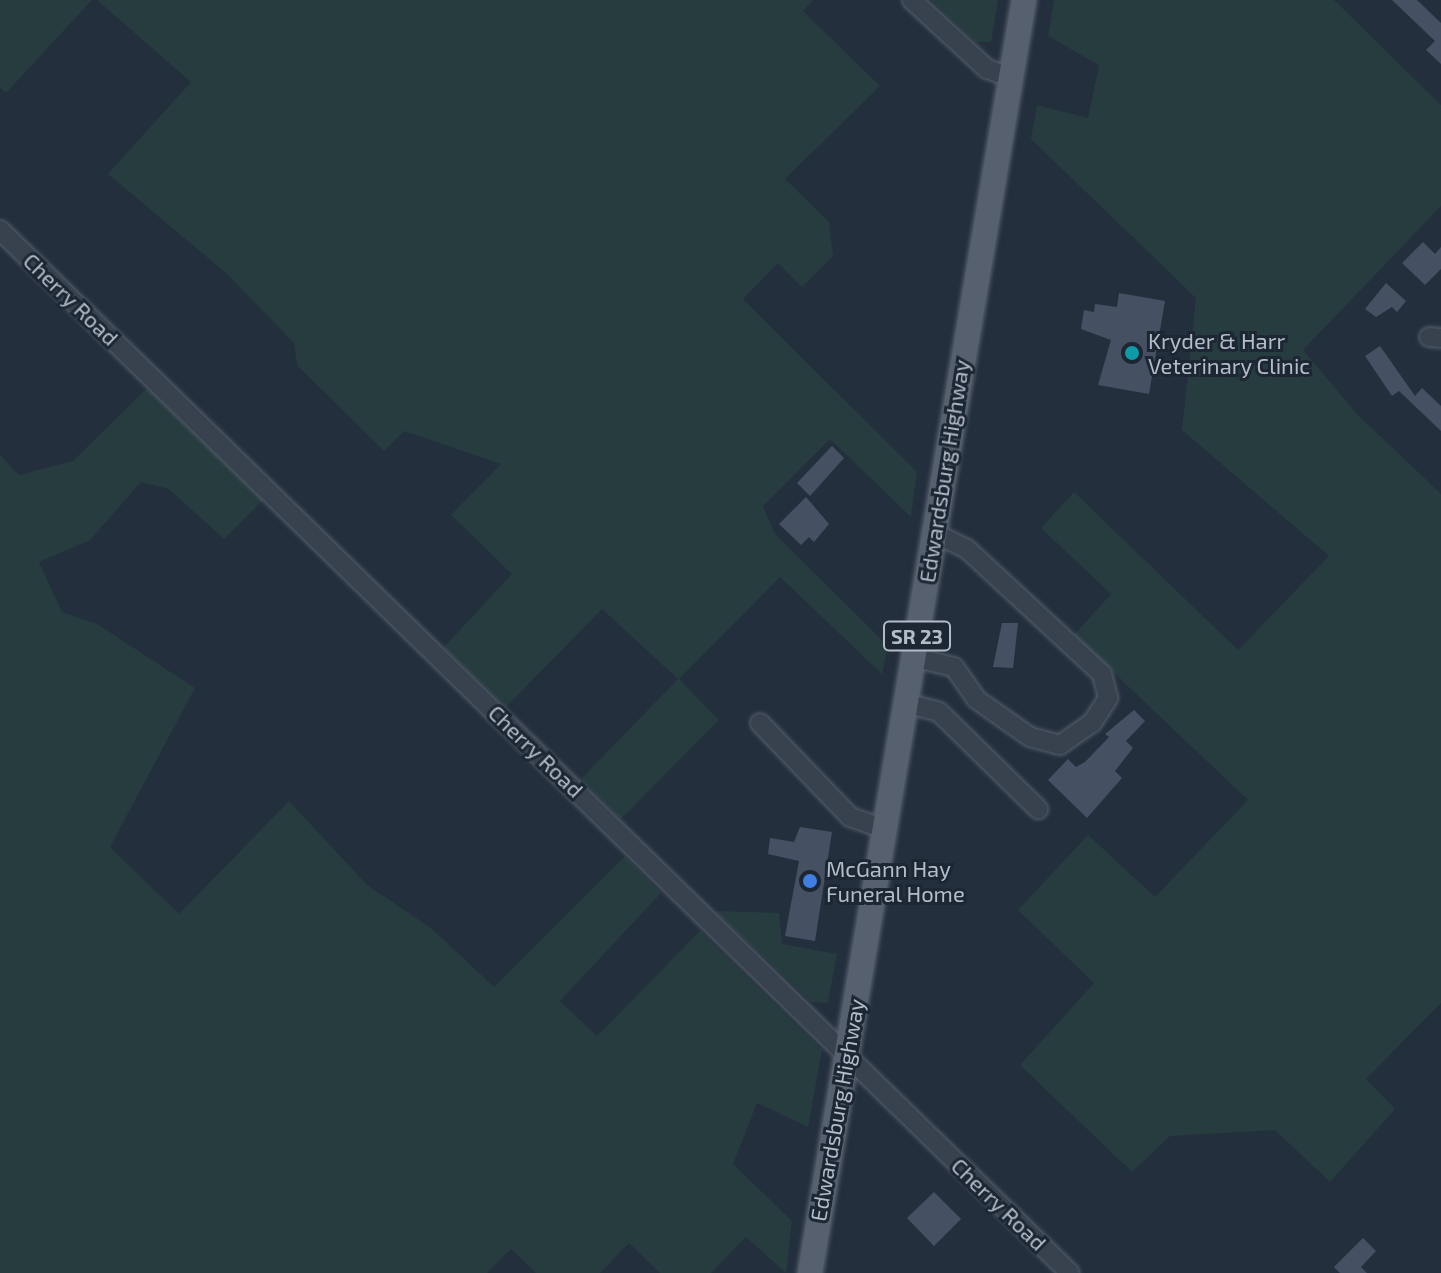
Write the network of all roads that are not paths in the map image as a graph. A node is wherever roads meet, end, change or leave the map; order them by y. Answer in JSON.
{"nodes":[{"id":1,"x":912,"y":0,"type":"edge"},
{"id":2,"x":1024,"y":0,"type":"edge"},
{"id":3,"x":1010,"y":77,"type":"junction"},
{"id":4,"x":0,"y":230,"type":"edge"},
{"id":5,"x":934,"y":533,"type":"junction"},
{"id":6,"x":913,"y":657,"type":"junction"},
{"id":7,"x":906,"y":703,"type":"junction"},
{"id":8,"x":760,"y":723,"type":"dead end"},
{"id":9,"x":1038,"y":809,"type":"dead end"},
{"id":10,"x":884,"y":829,"type":"junction"},
{"id":11,"x":847,"y":1054,"type":"junction"},
{"id":12,"x":810,"y":1273,"type":"edge"},
{"id":13,"x":1070,"y":1273,"type":"edge"}],
"edges":[{"from":1,"to":3,"type":"street"},
{"from":2,"to":3,"type":"main road","name":"Edwardsburg Highway","number":"SR 23"},
{"from":3,"to":5,"type":"main road","name":"Edwardsburg Highway","number":"SR 23"},
{"from":4,"to":11,"type":"street","name":"Cherry Road"},
{"from":5,"to":6,"type":"main road","name":"Edwardsburg Highway","number":"SR 23"},
{"from":5,"to":6,"type":"street"},
{"from":6,"to":7,"type":"main road","name":"Edwardsburg Highway","number":"SR 23"},
{"from":7,"to":9,"type":"street"},
{"from":7,"to":10,"type":"main road","name":"Edwardsburg Highway","number":"SR 23"},
{"from":8,"to":10,"type":"street"},
{"from":10,"to":11,"type":"main road","name":"Edwardsburg Highway","number":"SR 23"},
{"from":11,"to":12,"type":"main road","name":"Edwardsburg Highway","number":"SR 23"},
{"from":11,"to":13,"type":"street","name":"Cherry Road"}]}
